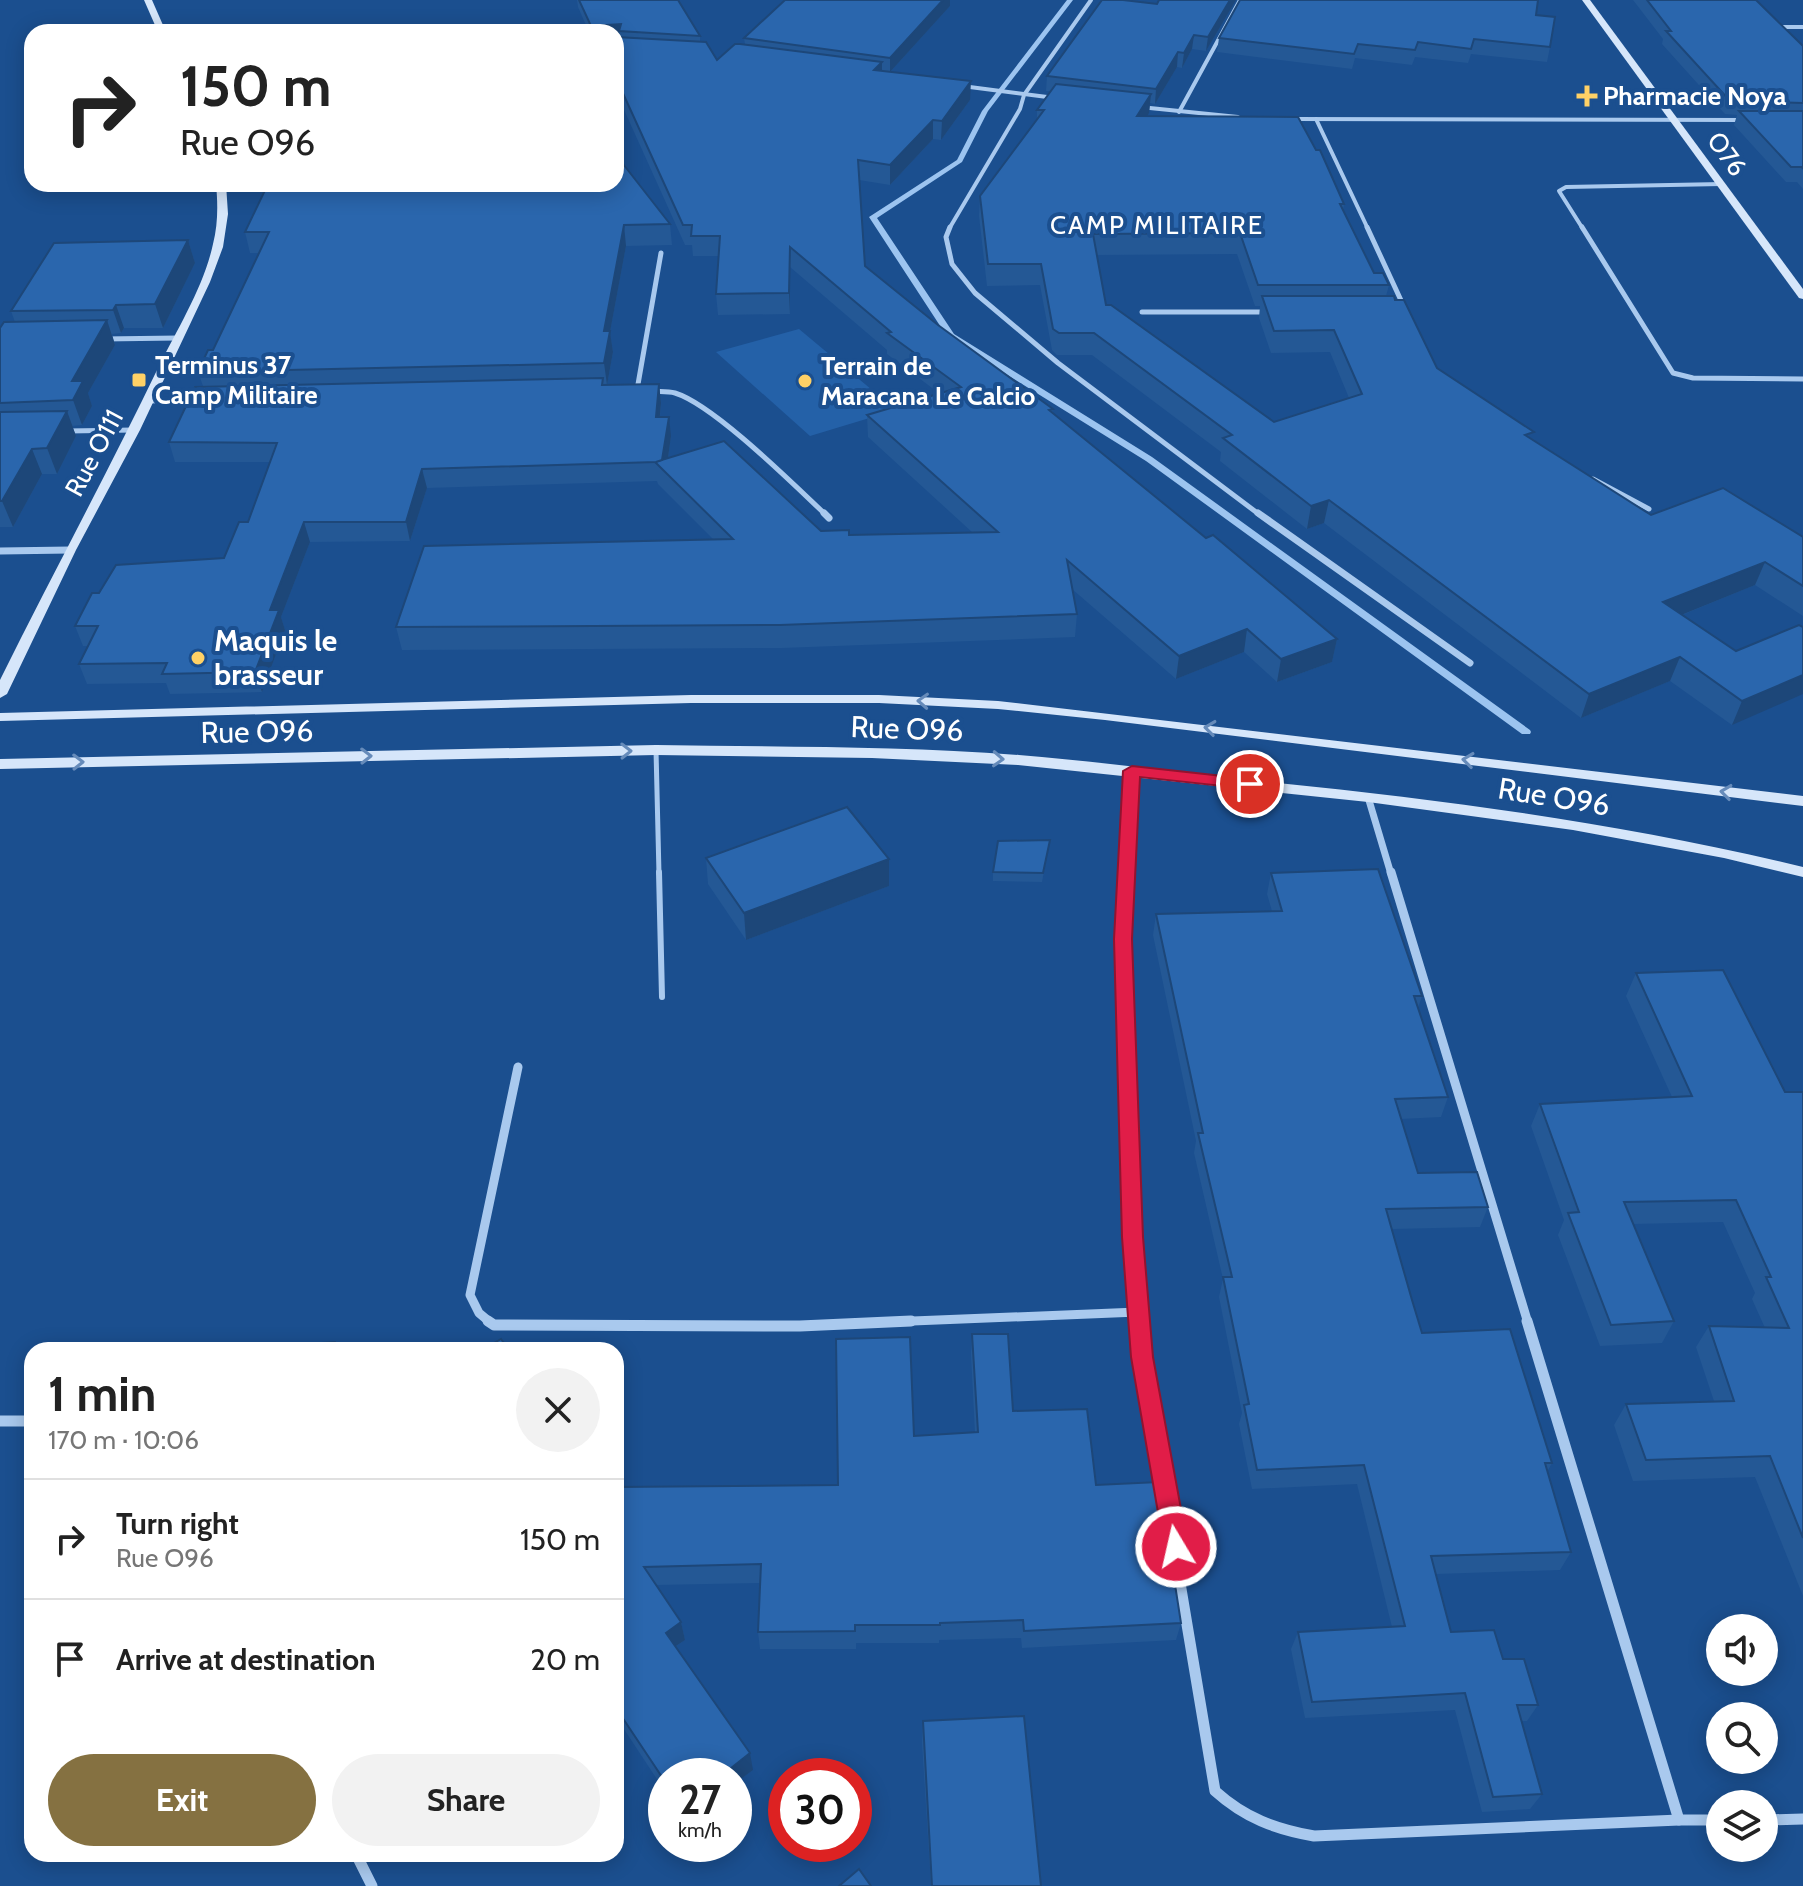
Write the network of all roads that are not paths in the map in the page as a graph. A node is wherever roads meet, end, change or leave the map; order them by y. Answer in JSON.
{"nodes":[{"id":1,"x":148,"y":0,"type":"edge"},
{"id":2,"x":1091,"y":0,"type":"edge"},
{"id":3,"x":1240,"y":0,"type":"edge"},
{"id":4,"x":1586,"y":0,"type":"edge"},
{"id":5,"x":1768,"y":18,"type":"edge"},
{"id":6,"x":158,"y":24,"type":"edge"},
{"id":7,"x":1778,"y":27,"type":"junction"},
{"id":8,"x":1803,"y":27,"type":"edge"},
{"id":9,"x":1789,"y":37,"type":"edge"},
{"id":10,"x":961,"y":86,"type":"edge"},
{"id":11,"x":1024,"y":95,"type":"junction"},
{"id":12,"x":1069,"y":99,"type":"edge"},
{"id":13,"x":1127,"y":105,"type":"edge"},
{"id":14,"x":1179,"y":112,"type":"junction"},
{"id":15,"x":1245,"y":117,"type":"edge"},
{"id":16,"x":1286,"y":119,"type":"edge"},
{"id":17,"x":1316,"y":119,"type":"junction"},
{"id":18,"x":1674,"y":119,"type":"junction"},
{"id":19,"x":1760,"y":120,"type":"edge"},
{"id":20,"x":1722,"y":184,"type":"junction"},
{"id":21,"x":222,"y":192,"type":"edge"},
{"id":22,"x":661,"y":253,"type":"edge"},
{"id":23,"x":1803,"y":296,"type":"edge"},
{"id":24,"x":1142,"y":312,"type":"dead end"},
{"id":25,"x":1282,"y":312,"type":"edge"},
{"id":26,"x":1390,"y":312,"type":"edge"},
{"id":27,"x":178,"y":338,"type":"junction"},
{"id":28,"x":89,"y":339,"type":"edge"},
{"id":29,"x":1803,"y":379,"type":"edge"},
{"id":30,"x":621,"y":390,"type":"edge"},
{"id":31,"x":637,"y":390,"type":"junction"},
{"id":32,"x":210,"y":400,"type":"edge"},
{"id":33,"x":147,"y":401,"type":"junction"},
{"id":34,"x":134,"y":430,"type":"junction"},
{"id":35,"x":60,"y":431,"type":"edge"},
{"id":36,"x":1583,"y":473,"type":"edge"},
{"id":37,"x":1649,"y":509,"type":"edge"},
{"id":38,"x":829,"y":518,"type":"dead end"},
{"id":39,"x":70,"y":550,"type":"junction"},
{"id":40,"x":0,"y":551,"type":"edge"},
{"id":41,"x":1470,"y":663,"type":"dead end"},
{"id":42,"x":0,"y":694,"type":"edge"},
{"id":43,"x":0,"y":717,"type":"edge"},
{"id":44,"x":656,"y":750,"type":"junction"},
{"id":45,"x":0,"y":764,"type":"edge"},
{"id":46,"x":1132,"y":771,"type":"junction"},
{"id":47,"x":1368,"y":797,"type":"junction"},
{"id":48,"x":1803,"y":801,"type":"edge"},
{"id":49,"x":1803,"y":872,"type":"edge"},
{"id":50,"x":662,"y":997,"type":"dead end"},
{"id":51,"x":518,"y":1067,"type":"dead end"},
{"id":52,"x":1138,"y":1312,"type":"junction"},
{"id":53,"x":0,"y":1421,"type":"edge"},
{"id":54,"x":24,"y":1421,"type":"edge"},
{"id":55,"x":1803,"y":1819,"type":"edge"},
{"id":56,"x":1679,"y":1820,"type":"junction"},
{"id":57,"x":1706,"y":1820,"type":"edge"},
{"id":58,"x":1778,"y":1820,"type":"edge"},
{"id":59,"x":360,"y":1862,"type":"edge"},
{"id":60,"x":372,"y":1886,"type":"edge"}],
"edges":[{"from":1,"to":6,"type":"main road"},
{"from":2,"to":11,"type":"street"},
{"from":3,"to":14,"type":"street"},
{"from":4,"to":18,"type":"main road","name":"O76"},
{"from":5,"to":7,"type":"street"},
{"from":7,"to":8,"type":"street"},
{"from":7,"to":9,"type":"street"},
{"from":10,"to":11,"type":"street"},
{"from":11,"to":12,"type":"street"},
{"from":11,"to":41,"type":"street"},
{"from":13,"to":14,"type":"street"},
{"from":14,"to":15,"type":"street"},
{"from":16,"to":17,"type":"street"},
{"from":17,"to":18,"type":"street"},
{"from":17,"to":26,"type":"street"},
{"from":18,"to":19,"type":"street"},
{"from":18,"to":20,"type":"main road","name":"O76"},
{"from":20,"to":23,"type":"main road","name":"O76"},
{"from":20,"to":29,"type":"street"},
{"from":21,"to":27,"type":"main road","name":"Rue O111"},
{"from":22,"to":31,"type":"street"},
{"from":24,"to":25,"type":"street"},
{"from":27,"to":28,"type":"street"},
{"from":27,"to":33,"type":"main road","name":"Rue O111"},
{"from":30,"to":31,"type":"street"},
{"from":31,"to":38,"type":"street"},
{"from":32,"to":33,"type":"street"},
{"from":33,"to":34,"type":"main road","name":"Rue O111"},
{"from":34,"to":35,"type":"street"},
{"from":34,"to":39,"type":"main road","name":"Rue O111"},
{"from":36,"to":37,"type":"street"},
{"from":39,"to":40,"type":"street"},
{"from":39,"to":42,"type":"main road","name":"Rue O111"},
{"from":48,"to":43,"type":"main road","name":"Rue O96","one_way":true},
{"from":45,"to":44,"type":"main road","name":"Rue O96","one_way":true},
{"from":44,"to":46,"type":"main road","name":"Rue O96","one_way":true},
{"from":44,"to":50,"type":"lane"},
{"from":46,"to":47,"type":"main road","name":"Rue O96"},
{"from":46,"to":52,"type":"street"},
{"from":47,"to":49,"type":"main road","name":"Rue O96"},
{"from":47,"to":56,"type":"street"},
{"from":51,"to":52,"type":"street"},
{"from":52,"to":56,"type":"street"},
{"from":53,"to":54,"type":"street"},
{"from":55,"to":58,"type":"street"},
{"from":56,"to":57,"type":"street"},
{"from":59,"to":60,"type":"street"}]}
